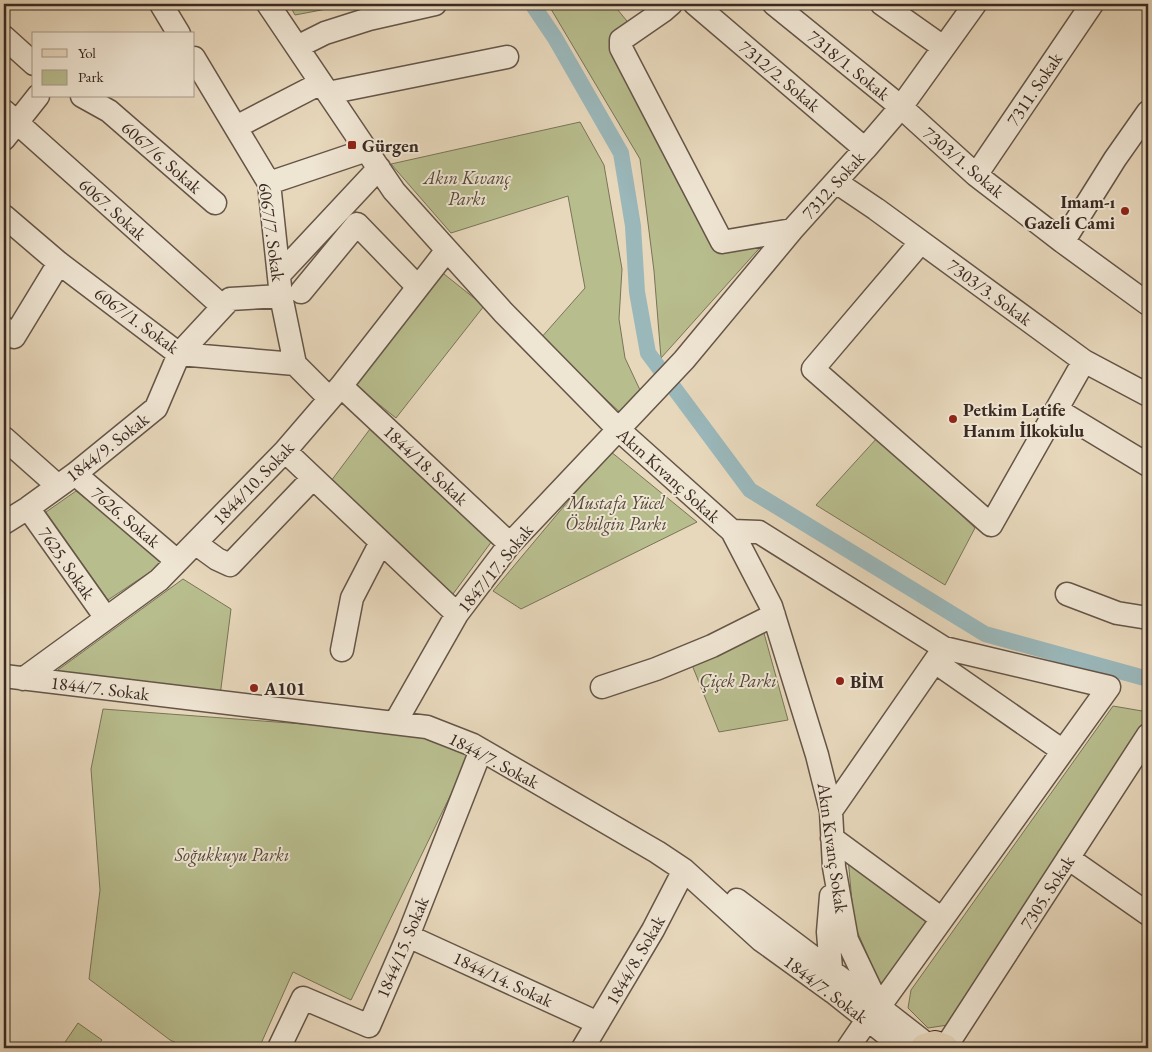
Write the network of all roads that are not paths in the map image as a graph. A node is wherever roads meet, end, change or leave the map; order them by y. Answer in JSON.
{"nodes":[{"id":1,"x":161,"y":4,"type":"edge"},
{"id":2,"x":268,"y":4,"type":"edge"},
{"id":3,"x":435,"y":4,"type":"edge"},
{"id":4,"x":671,"y":4,"type":"edge"},
{"id":5,"x":695,"y":4,"type":"edge"},
{"id":6,"x":774,"y":4,"type":"edge"},
{"id":7,"x":882,"y":4,"type":"edge"},
{"id":8,"x":975,"y":4,"type":"edge"},
{"id":9,"x":1092,"y":4,"type":"edge"},
{"id":10,"x":178,"y":32,"type":"edge"},
{"id":11,"x":4,"y":38,"type":"edge"},
{"id":12,"x":297,"y":47,"type":"junction"},
{"id":13,"x":942,"y":47,"type":"junction"},
{"id":14,"x":507,"y":57,"type":"dead end"},
{"id":15,"x":195,"y":60,"type":"edge"},
{"id":16,"x":32,"y":62,"type":"edge"},
{"id":17,"x":325,"y":88,"type":"junction"},
{"id":18,"x":36,"y":98,"type":"edge"},
{"id":19,"x":86,"y":98,"type":"edge"},
{"id":20,"x":901,"y":108,"type":"junction"},
{"id":21,"x":1148,"y":112,"type":"edge"},
{"id":22,"x":8,"y":124,"type":"edge"},
{"id":23,"x":236,"y":127,"type":"junction"},
{"id":24,"x":865,"y":149,"type":"junction"},
{"id":25,"x":373,"y":159,"type":"junction"},
{"id":26,"x":976,"y":175,"type":"junction"},
{"id":27,"x":836,"y":182,"type":"junction"},
{"id":28,"x":269,"y":183,"type":"junction"},
{"id":29,"x":215,"y":203,"type":"dead end"},
{"id":30,"x":4,"y":216,"type":"edge"},
{"id":31,"x":792,"y":230,"type":"junction"},
{"id":32,"x":922,"y":242,"type":"junction"},
{"id":33,"x":1063,"y":242,"type":"junction"},
{"id":34,"x":447,"y":250,"type":"junction"},
{"id":35,"x":59,"y":263,"type":"junction"},
{"id":36,"x":418,"y":287,"type":"junction"},
{"id":37,"x":287,"y":288,"type":"junction"},
{"id":38,"x":1145,"y":295,"type":"edge"},
{"id":39,"x":222,"y":306,"type":"junction"},
{"id":40,"x":4,"y":328,"type":"edge"},
{"id":41,"x":179,"y":354,"type":"junction"},
{"id":42,"x":1084,"y":361,"type":"junction"},
{"id":43,"x":295,"y":364,"type":"junction"},
{"id":44,"x":335,"y":392,"type":"junction"},
{"id":45,"x":1148,"y":395,"type":"edge"},
{"id":46,"x":645,"y":402,"type":"joint"},
{"id":47,"x":1056,"y":410,"type":"junction"},
{"id":48,"x":619,"y":430,"type":"junction"},
{"id":49,"x":4,"y":438,"type":"edge"},
{"id":50,"x":285,"y":451,"type":"junction"},
{"id":51,"x":1148,"y":465,"type":"edge"},
{"id":52,"x":314,"y":478,"type":"junction"},
{"id":53,"x":66,"y":480,"type":"junction"},
{"id":54,"x":28,"y":508,"type":"junction"},
{"id":55,"x":4,"y":523,"type":"edge"},
{"id":56,"x":732,"y":532,"type":"junction"},
{"id":57,"x":381,"y":542,"type":"junction"},
{"id":58,"x":195,"y":543,"type":"junction"},
{"id":59,"x":510,"y":544,"type":"junction"},
{"id":60,"x":177,"y":561,"type":"junction"},
{"id":61,"x":1067,"y":594,"type":"dead end"},
{"id":62,"x":457,"y":614,"type":"junction"},
{"id":63,"x":774,"y":615,"type":"junction"},
{"id":64,"x":106,"y":618,"type":"junction"},
{"id":65,"x":1148,"y":618,"type":"edge"},
{"id":66,"x":342,"y":650,"type":"dead end"},
{"id":67,"x":939,"y":655,"type":"junction"},
{"id":68,"x":14,"y":677,"type":"edge"},
{"id":69,"x":602,"y":687,"type":"dead end"},
{"id":70,"x":395,"y":723,"type":"junction"},
{"id":71,"x":1148,"y":735,"type":"edge"},
{"id":72,"x":481,"y":750,"type":"junction"},
{"id":73,"x":1063,"y":751,"type":"junction"},
{"id":74,"x":831,"y":811,"type":"junction"},
{"id":75,"x":832,"y":838,"type":"junction"},
{"id":76,"x":1068,"y":858,"type":"junction"},
{"id":77,"x":834,"y":867,"type":"junction"},
{"id":78,"x":684,"y":870,"type":"junction"},
{"id":79,"x":1148,"y":914,"type":"edge"},
{"id":80,"x":942,"y":918,"type":"junction"},
{"id":81,"x":408,"y":936,"type":"junction"},
{"id":82,"x":831,"y":970,"type":"junction"},
{"id":83,"x":833,"y":992,"type":"junction"},
{"id":84,"x":873,"y":1013,"type":"junction"},
{"id":85,"x":598,"y":1023,"type":"junction"},
{"id":86,"x":279,"y":1048,"type":"edge"},
{"id":87,"x":583,"y":1048,"type":"edge"},
{"id":88,"x":848,"y":1048,"type":"edge"},
{"id":89,"x":902,"y":1048,"type":"edge"},
{"id":90,"x":936,"y":1048,"type":"edge"}],
"edges":[{"from":1,"to":10,"type":"street"},
{"from":2,"to":12,"type":"street","name":"Akın Kıvanç Sokak"},
{"from":3,"to":12,"type":"street"},
{"from":4,"to":31,"type":"street"},
{"from":5,"to":24,"type":"street","name":"7312/2. Sokak"},
{"from":6,"to":20,"type":"street","name":"7318/1. Sokak"},
{"from":7,"to":13,"type":"street"},
{"from":8,"to":13,"type":"street","name":"7312. Sokak"},
{"from":9,"to":26,"type":"street","name":"7311. Sokak"},
{"from":11,"to":16,"type":"street"},
{"from":12,"to":17,"type":"street","name":"Akın Kıvanç Sokak"},
{"from":13,"to":20,"type":"street","name":"7312. Sokak"},
{"from":14,"to":17,"type":"street"},
{"from":15,"to":23,"type":"street","name":"6067/7. Sokak"},
{"from":17,"to":23,"type":"street"},
{"from":17,"to":25,"type":"street","name":"Akın Kıvanç Sokak"},
{"from":18,"to":22,"type":"street"},
{"from":19,"to":29,"type":"street","name":"6067/6. Sokak"},
{"from":20,"to":24,"type":"street","name":"7312. Sokak"},
{"from":20,"to":26,"type":"street","name":"7303/1. Sokak"},
{"from":21,"to":33,"type":"street"},
{"from":22,"to":39,"type":"street","name":"6067. Sokak"},
{"from":23,"to":28,"type":"street","name":"6067/7. Sokak"},
{"from":24,"to":27,"type":"street","name":"7312. Sokak"},
{"from":25,"to":28,"type":"street"},
{"from":25,"to":34,"type":"street","name":"Akın Kıvanç Sokak"},
{"from":25,"to":37,"type":"street"},
{"from":26,"to":33,"type":"street","name":"7303/1. Sokak"},
{"from":27,"to":31,"type":"street","name":"7312. Sokak"},
{"from":27,"to":32,"type":"street","name":"7303/3. Sokak"},
{"from":28,"to":37,"type":"street","name":"6067/7. Sokak"},
{"from":30,"to":35,"type":"street","name":"6067/1. Sokak"},
{"from":31,"to":46,"type":"street","name":"7312. Sokak"},
{"from":32,"to":42,"type":"street","name":"7303/3. Sokak"},
{"from":32,"to":47,"type":"street"},
{"from":33,"to":38,"type":"street","name":"7303/1. Sokak"},
{"from":34,"to":36,"type":"street","name":"1844/10. Sokak"},
{"from":34,"to":48,"type":"street","name":"Akın Kıvanç Sokak"},
{"from":35,"to":40,"type":"street"},
{"from":35,"to":41,"type":"street","name":"6067/1. Sokak"},
{"from":36,"to":37,"type":"street"},
{"from":36,"to":44,"type":"street","name":"1844/10. Sokak"},
{"from":37,"to":39,"type":"street","name":"1844/9. Sokak"},
{"from":37,"to":43,"type":"street","name":"6067/7. Sokak"},
{"from":39,"to":41,"type":"street","name":"1844/9. Sokak"},
{"from":41,"to":43,"type":"street","name":"6067/1. Sokak"},
{"from":41,"to":53,"type":"street","name":"1844/9. Sokak"},
{"from":42,"to":45,"type":"street","name":"7303/3. Sokak"},
{"from":42,"to":47,"type":"street"},
{"from":43,"to":44,"type":"street"},
{"from":44,"to":50,"type":"street","name":"1844/10. Sokak"},
{"from":44,"to":59,"type":"street","name":"1844/18. Sokak"},
{"from":46,"to":48,"type":"street","name":"1847/17. Sokak"},
{"from":47,"to":51,"type":"street"},
{"from":48,"to":56,"type":"street","name":"Akın Kıvanç Sokak"},
{"from":48,"to":59,"type":"street","name":"1847/17. Sokak"},
{"from":49,"to":53,"type":"street","name":"7626. Sokak"},
{"from":50,"to":52,"type":"street"},
{"from":50,"to":58,"type":"street","name":"1844/10. Sokak"},
{"from":52,"to":57,"type":"street"},
{"from":52,"to":58,"type":"street"},
{"from":53,"to":54,"type":"street","name":"1844/9. Sokak"},
{"from":53,"to":60,"type":"street","name":"7626. Sokak"},
{"from":54,"to":55,"type":"street","name":"1844/9. Sokak"},
{"from":54,"to":64,"type":"street","name":"7625. Sokak"},
{"from":56,"to":63,"type":"street","name":"Akın Kıvanç Sokak"},
{"from":56,"to":67,"type":"street"},
{"from":57,"to":62,"type":"street"},
{"from":57,"to":66,"type":"street"},
{"from":58,"to":60,"type":"street","name":"1844/10. Sokak"},
{"from":59,"to":62,"type":"street","name":"1847/17. Sokak"},
{"from":60,"to":64,"type":"street","name":"1844/10. Sokak"},
{"from":61,"to":65,"type":"street"},
{"from":62,"to":70,"type":"street","name":"1847/17. Sokak"},
{"from":63,"to":69,"type":"street"},
{"from":63,"to":74,"type":"street","name":"Akın Kıvanç Sokak"},
{"from":64,"to":68,"type":"street","name":"1844/10. Sokak"},
{"from":67,"to":73,"type":"street"},
{"from":67,"to":73,"type":"street"},
{"from":67,"to":74,"type":"street"},
{"from":68,"to":70,"type":"street","name":"1844/7. Sokak"},
{"from":70,"to":72,"type":"street","name":"1844/7. Sokak"},
{"from":71,"to":76,"type":"street","name":"7305. Sokak"},
{"from":72,"to":78,"type":"street","name":"1844/7. Sokak"},
{"from":72,"to":81,"type":"street","name":"1844/15. Sokak"},
{"from":73,"to":80,"type":"street"},
{"from":74,"to":75,"type":"street","name":"Akın Kıvanç Sokak"},
{"from":75,"to":77,"type":"street","name":"Akın Kıvanç Sokak"},
{"from":75,"to":80,"type":"street"},
{"from":76,"to":79,"type":"street"},
{"from":76,"to":90,"type":"street","name":"7305. Sokak"},
{"from":77,"to":82,"type":"street"},
{"from":77,"to":84,"type":"street","name":"Akın Kıvanç Sokak"},
{"from":78,"to":82,"type":"street"},
{"from":78,"to":83,"type":"street","name":"1844/7. Sokak"},
{"from":78,"to":85,"type":"street","name":"1844/8. Sokak"},
{"from":80,"to":84,"type":"street"},
{"from":81,"to":85,"type":"street","name":"1844/14. Sokak"},
{"from":81,"to":86,"type":"street","name":"1844/15. Sokak"},
{"from":82,"to":83,"type":"street"},
{"from":82,"to":84,"type":"street"},
{"from":83,"to":84,"type":"street","name":"1844/7. Sokak"},
{"from":84,"to":88,"type":"street"},
{"from":84,"to":89,"type":"street","name":"1844/7. Sokak"},
{"from":84,"to":90,"type":"street","name":"Akın Kıvanç Sokak"},
{"from":85,"to":87,"type":"street","name":"1844/8. Sokak"}]}
